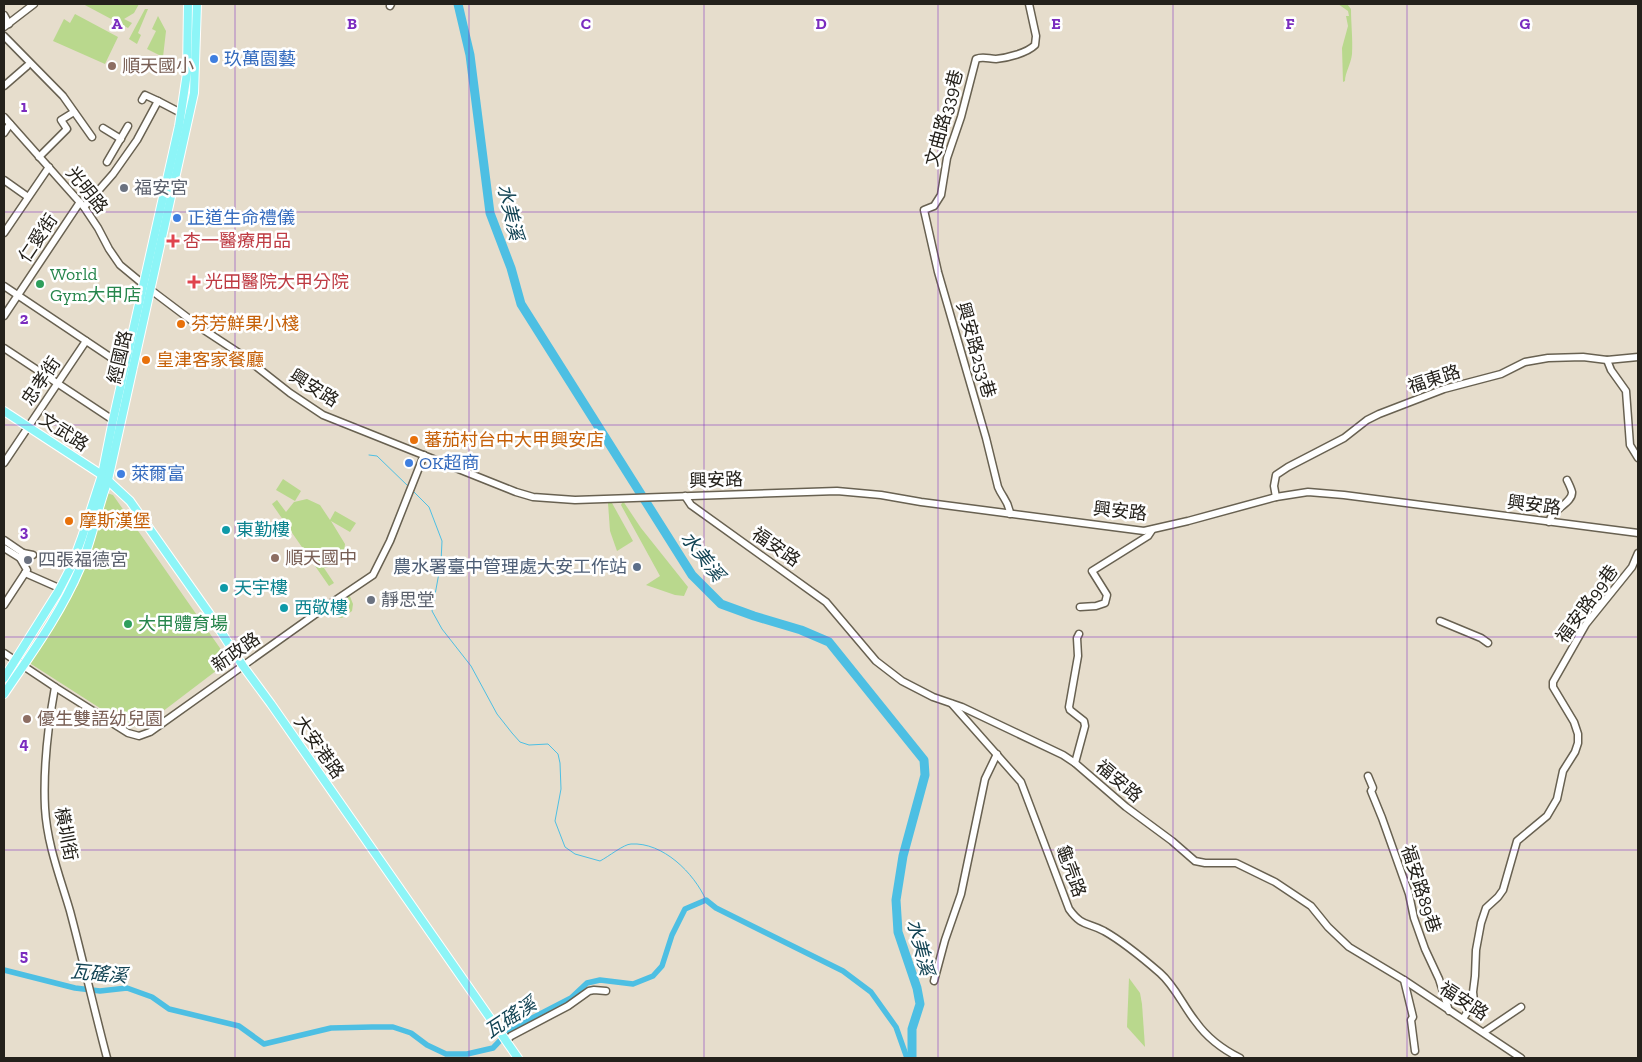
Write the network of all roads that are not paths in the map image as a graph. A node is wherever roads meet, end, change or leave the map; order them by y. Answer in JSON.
{"nodes":[{"id":1,"x":32,"y":4,"type":"edge"},
{"id":2,"x":188,"y":4,"type":"edge"},
{"id":3,"x":197,"y":4,"type":"edge"},
{"id":4,"x":1029,"y":4,"type":"edge"},
{"id":5,"x":4,"y":15,"type":"edge"},
{"id":6,"x":6,"y":26,"type":"edge"},
{"id":7,"x":4,"y":36,"type":"edge"},
{"id":8,"x":27,"y":66,"type":"dead end"},
{"id":9,"x":4,"y":86,"type":"edge"},
{"id":10,"x":142,"y":100,"type":"dead end"},
{"id":11,"x":158,"y":101,"type":"junction"},
{"id":12,"x":74,"y":112,"type":"junction"},
{"id":13,"x":181,"y":113,"type":"junction"},
{"id":14,"x":4,"y":118,"type":"edge"},
{"id":15,"x":10,"y":124,"type":"junction"},
{"id":16,"x":128,"y":126,"type":"dead end"},
{"id":17,"x":103,"y":128,"type":"dead end"},
{"id":18,"x":4,"y":132,"type":"edge"},
{"id":19,"x":92,"y":137,"type":"dead end"},
{"id":20,"x":121,"y":139,"type":"junction"},
{"id":21,"x":39,"y":157,"type":"junction"},
{"id":22,"x":107,"y":162,"type":"dead end"},
{"id":23,"x":49,"y":167,"type":"junction"},
{"id":24,"x":4,"y":180,"type":"edge"},
{"id":25,"x":28,"y":197,"type":"junction"},
{"id":26,"x":939,"y":200,"type":"joint"},
{"id":27,"x":82,"y":204,"type":"junction"},
{"id":28,"x":4,"y":233,"type":"edge"},
{"id":29,"x":4,"y":286,"type":"edge"},
{"id":30,"x":146,"y":286,"type":"junction"},
{"id":31,"x":18,"y":295,"type":"junction"},
{"id":32,"x":4,"y":316,"type":"edge"},
{"id":33,"x":86,"y":341,"type":"junction"},
{"id":34,"x":4,"y":348,"type":"edge"},
{"id":35,"x":1638,"y":357,"type":"edge"},
{"id":36,"x":1607,"y":360,"type":"junction"},
{"id":37,"x":129,"y":368,"type":"junction"},
{"id":38,"x":57,"y":384,"type":"junction"},
{"id":39,"x":4,"y":411,"type":"edge"},
{"id":40,"x":113,"y":420,"type":"junction"},
{"id":41,"x":28,"y":427,"type":"junction"},
{"id":42,"x":424,"y":455,"type":"junction"},
{"id":43,"x":1638,"y":458,"type":"edge"},
{"id":44,"x":4,"y":463,"type":"edge"},
{"id":45,"x":105,"y":478,"type":"junction"},
{"id":46,"x":1567,"y":480,"type":"dead end"},
{"id":47,"x":685,"y":496,"type":"junction"},
{"id":48,"x":695,"y":497,"type":"junction"},
{"id":49,"x":1276,"y":497,"type":"junction"},
{"id":50,"x":703,"y":514,"type":"junction"},
{"id":51,"x":1010,"y":514,"type":"junction"},
{"id":52,"x":1549,"y":522,"type":"junction"},
{"id":53,"x":1152,"y":530,"type":"junction"},
{"id":54,"x":1638,"y":533,"type":"edge"},
{"id":55,"x":4,"y":540,"type":"edge"},
{"id":56,"x":4,"y":548,"type":"edge"},
{"id":57,"x":1638,"y":553,"type":"edge"},
{"id":58,"x":33,"y":555,"type":"dead end"},
{"id":59,"x":21,"y":556,"type":"junction"},
{"id":60,"x":26,"y":571,"type":"junction"},
{"id":61,"x":59,"y":588,"type":"junction"},
{"id":62,"x":4,"y":605,"type":"edge"},
{"id":63,"x":1080,"y":607,"type":"dead end"},
{"id":64,"x":1440,"y":621,"type":"dead end"},
{"id":65,"x":1079,"y":634,"type":"dead end"},
{"id":66,"x":1488,"y":643,"type":"dead end"},
{"id":67,"x":4,"y":652,"type":"edge"},
{"id":68,"x":15,"y":661,"type":"junction"},
{"id":69,"x":23,"y":666,"type":"junction"},
{"id":70,"x":243,"y":666,"type":"junction"},
{"id":71,"x":4,"y":678,"type":"edge"},
{"id":72,"x":55,"y":687,"type":"junction"},
{"id":73,"x":4,"y":694,"type":"edge"},
{"id":74,"x":952,"y":704,"type":"junction"},
{"id":75,"x":997,"y":754,"type":"junction"},
{"id":76,"x":1075,"y":763,"type":"junction"},
{"id":77,"x":1368,"y":776,"type":"dead end"},
{"id":78,"x":1404,"y":980,"type":"junction"},
{"id":79,"x":934,"y":982,"type":"dead end"},
{"id":80,"x":606,"y":992,"type":"dead end"},
{"id":81,"x":1522,"y":1007,"type":"dead end"},
{"id":82,"x":1449,"y":1011,"type":"junction"},
{"id":83,"x":1463,"y":1019,"type":"junction"},
{"id":84,"x":1484,"y":1032,"type":"junction"},
{"id":85,"x":504,"y":1038,"type":"junction"},
{"id":86,"x":1415,"y":1051,"type":"dead end"},
{"id":87,"x":107,"y":1058,"type":"edge"},
{"id":88,"x":518,"y":1058,"type":"edge"},
{"id":89,"x":1240,"y":1058,"type":"edge"},
{"id":90,"x":1520,"y":1058,"type":"edge"}],
"edges":[{"from":1,"to":6,"type":"street"},
{"from":2,"to":13,"type":"main road","name":"經國路"},
{"from":3,"to":30,"type":"main road","name":"經國路"},
{"from":4,"to":26,"type":"street","name":"文曲路339巷"},
{"from":5,"to":6,"type":"street"},
{"from":7,"to":12,"type":"street"},
{"from":8,"to":9,"type":"street"},
{"from":10,"to":11,"type":"street"},
{"from":11,"to":13,"type":"street"},
{"from":11,"to":27,"type":"street","name":"仁愛街"},
{"from":12,"to":19,"type":"street"},
{"from":12,"to":21,"type":"street"},
{"from":13,"to":30,"type":"main road","name":"經國路"},
{"from":14,"to":15,"type":"street","name":"光明路"},
{"from":15,"to":18,"type":"street"},
{"from":15,"to":21,"type":"street","name":"光明路"},
{"from":16,"to":20,"type":"street"},
{"from":17,"to":20,"type":"street"},
{"from":20,"to":22,"type":"street"},
{"from":21,"to":23,"type":"street","name":"光明路"},
{"from":23,"to":25,"type":"street"},
{"from":23,"to":27,"type":"street","name":"光明路"},
{"from":24,"to":25,"type":"street"},
{"from":25,"to":28,"type":"street"},
{"from":26,"to":51,"type":"street","name":"興安路253巷"},
{"from":27,"to":30,"type":"street","name":"光明路"},
{"from":27,"to":31,"type":"street","name":"仁愛街"},
{"from":29,"to":31,"type":"street"},
{"from":30,"to":37,"type":"main road","name":"經國路"},
{"from":30,"to":42,"type":"street","name":"興安路"},
{"from":31,"to":32,"type":"street","name":"仁愛街"},
{"from":31,"to":33,"type":"street"},
{"from":33,"to":37,"type":"street"},
{"from":33,"to":38,"type":"street","name":"忠孝街"},
{"from":34,"to":38,"type":"street"},
{"from":35,"to":36,"type":"street","name":"福東路"},
{"from":36,"to":43,"type":"street"},
{"from":36,"to":49,"type":"street","name":"福東路"},
{"from":37,"to":40,"type":"main road","name":"經國路"},
{"from":37,"to":45,"type":"main road","name":"經國路"},
{"from":38,"to":40,"type":"street"},
{"from":38,"to":41,"type":"street","name":"忠孝街"},
{"from":39,"to":41,"type":"main road","name":"文武路"},
{"from":40,"to":45,"type":"main road","name":"經國路"},
{"from":41,"to":44,"type":"street","name":"忠孝街"},
{"from":41,"to":45,"type":"main road","name":"文武路"},
{"from":42,"to":47,"type":"street","name":"興安路"},
{"from":42,"to":70,"type":"street","name":"新政路"},
{"from":45,"to":61,"type":"main road","name":"經國路"},
{"from":45,"to":69,"type":"main road","name":"經國路"},
{"from":45,"to":70,"type":"main road","name":"大安港路"},
{"from":46,"to":52,"type":"street"},
{"from":47,"to":48,"type":"street","name":"興安路"},
{"from":47,"to":50,"type":"street","name":"福安路"},
{"from":48,"to":50,"type":"street","name":"福安路"},
{"from":48,"to":51,"type":"street","name":"興安路"},
{"from":49,"to":52,"type":"street","name":"興安路"},
{"from":49,"to":53,"type":"street","name":"興安路"},
{"from":50,"to":74,"type":"street","name":"福安路"},
{"from":51,"to":53,"type":"street","name":"興安路"},
{"from":52,"to":54,"type":"street","name":"興安路"},
{"from":53,"to":63,"type":"street"},
{"from":55,"to":59,"type":"street"},
{"from":56,"to":59,"type":"street"},
{"from":57,"to":83,"type":"street","name":"福安路99巷"},
{"from":58,"to":59,"type":"street"},
{"from":59,"to":60,"type":"street"},
{"from":60,"to":61,"type":"street"},
{"from":60,"to":62,"type":"street"},
{"from":61,"to":68,"type":"main road","name":"經國路"},
{"from":64,"to":66,"type":"street"},
{"from":65,"to":76,"type":"street"},
{"from":67,"to":68,"type":"street","name":"新政路"},
{"from":68,"to":69,"type":"street","name":"新政路"},
{"from":68,"to":71,"type":"main road","name":"經國路"},
{"from":69,"to":72,"type":"street","name":"新政路"},
{"from":69,"to":73,"type":"main road","name":"經國路"},
{"from":70,"to":72,"type":"street","name":"新政路"},
{"from":70,"to":85,"type":"main road","name":"大安港路"},
{"from":72,"to":87,"type":"street","name":"橫圳街"},
{"from":74,"to":75,"type":"street","name":"龜壳路"},
{"from":74,"to":76,"type":"street","name":"福安路"},
{"from":75,"to":79,"type":"street"},
{"from":75,"to":89,"type":"street","name":"龜壳路"},
{"from":76,"to":78,"type":"street","name":"福安路"},
{"from":77,"to":82,"type":"street","name":"福安路89巷"},
{"from":78,"to":82,"type":"street","name":"福安路"},
{"from":78,"to":86,"type":"street"},
{"from":80,"to":85,"type":"street"},
{"from":81,"to":84,"type":"street"},
{"from":82,"to":83,"type":"street","name":"福安路"},
{"from":83,"to":84,"type":"street","name":"福安路"},
{"from":84,"to":90,"type":"street","name":"福安路"},
{"from":85,"to":88,"type":"main road","name":"大安港路"}]}
